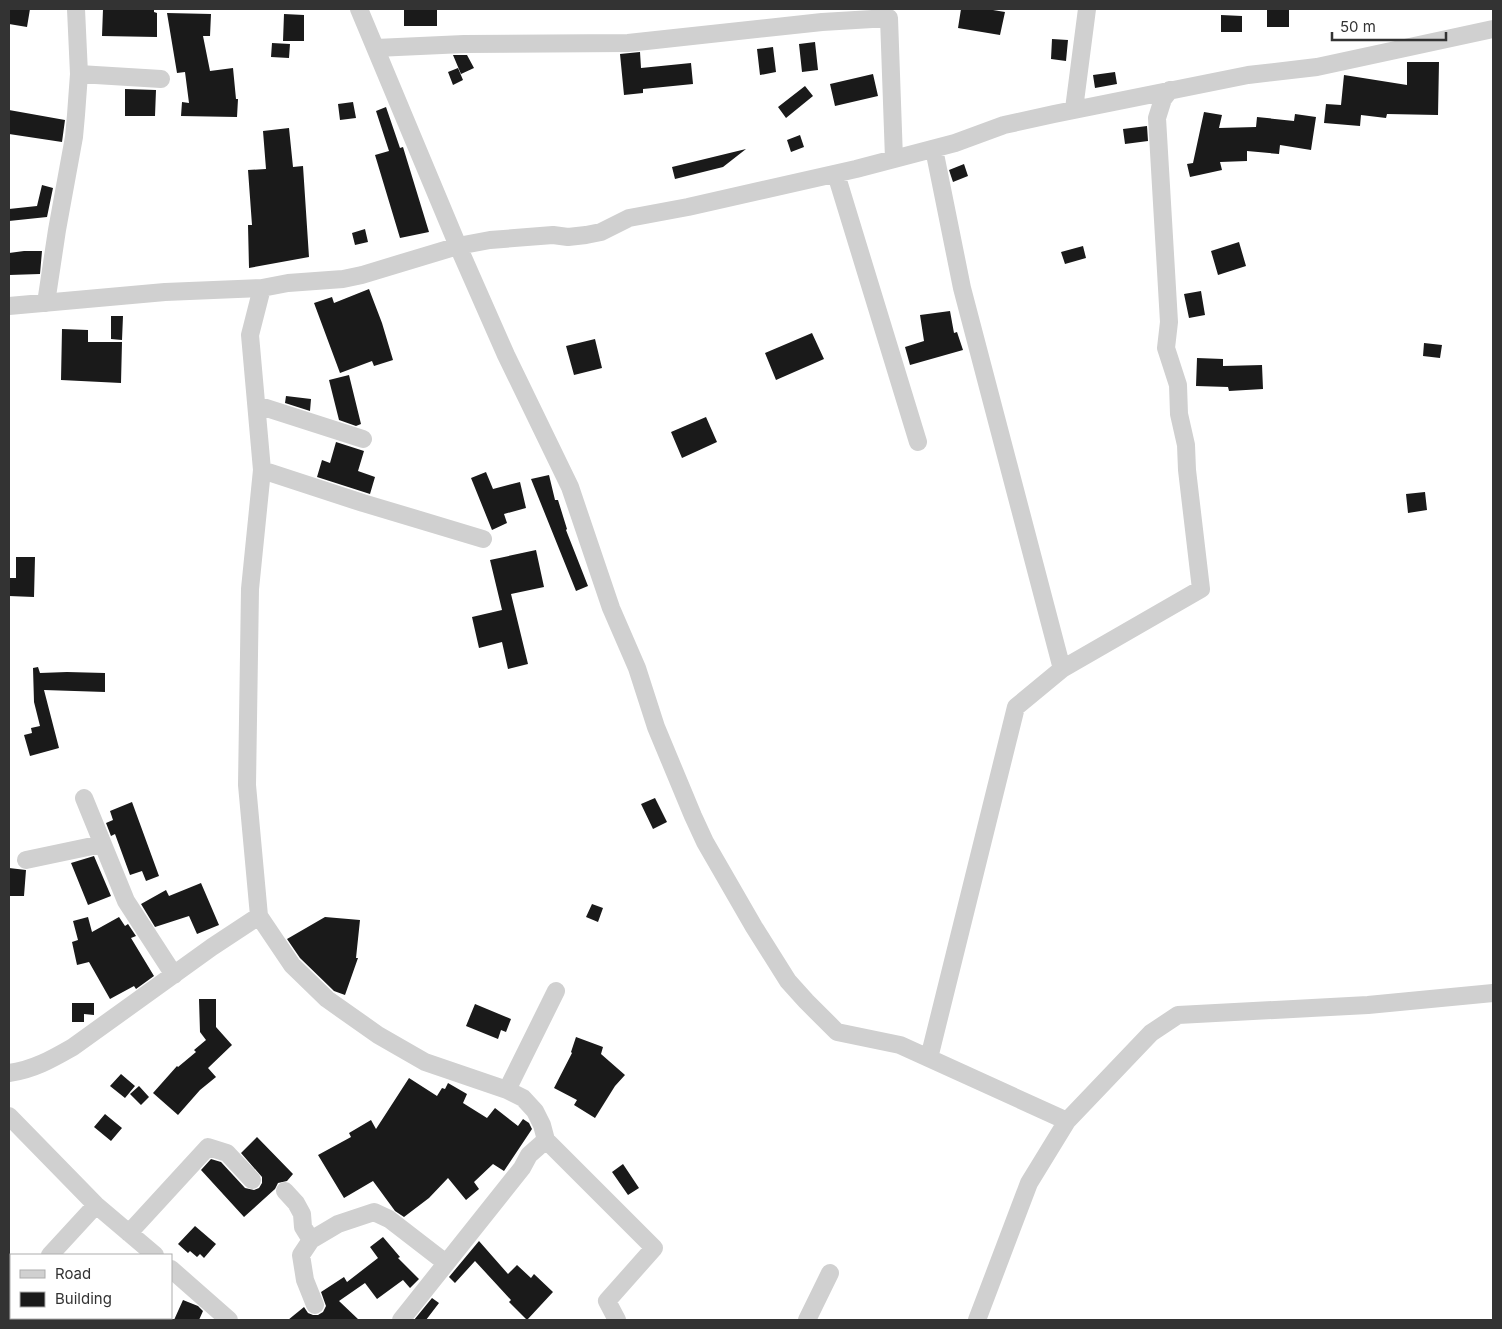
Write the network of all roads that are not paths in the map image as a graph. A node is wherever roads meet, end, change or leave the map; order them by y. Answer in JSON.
{"nodes":[{"id":1,"x":76,"y":9,"type":"edge"},
{"id":2,"x":359,"y":9,"type":"edge"},
{"id":3,"x":1087,"y":9,"type":"edge"},
{"id":4,"x":1493,"y":30,"type":"edge"},
{"id":5,"x":376,"y":48,"type":"junction"},
{"id":6,"x":79,"y":74,"type":"junction"},
{"id":7,"x":160,"y":79,"type":"dead end"},
{"id":8,"x":1170,"y":90,"type":"junction"},
{"id":9,"x":1074,"y":110,"type":"junction"},
{"id":10,"x":934,"y":149,"type":"junction"},
{"id":11,"x":894,"y":159,"type":"junction"},
{"id":12,"x":836,"y":174,"type":"junction"},
{"id":13,"x":458,"y":246,"type":"junction"},
{"id":14,"x":262,"y":288,"type":"junction"},
{"id":15,"x":46,"y":303,"type":"junction"},
{"id":16,"x":9,"y":306,"type":"edge"},
{"id":17,"x":257,"y":405,"type":"junction"},
{"id":18,"x":364,"y":439,"type":"dead end"},
{"id":19,"x":918,"y":442,"type":"dead end"},
{"id":20,"x":262,"y":470,"type":"junction"},
{"id":21,"x":483,"y":539,"type":"dead end"},
{"id":22,"x":1062,"y":669,"type":"junction"},
{"id":23,"x":84,"y":798,"type":"dead end"},
{"id":24,"x":102,"y":844,"type":"junction"},
{"id":25,"x":26,"y":860,"type":"dead end"},
{"id":26,"x":259,"y":916,"type":"junction"},
{"id":27,"x":174,"y":975,"type":"junction"},
{"id":28,"x":556,"y":991,"type":"dead end"},
{"id":29,"x":1493,"y":994,"type":"edge"},
{"id":30,"x":929,"y":1058,"type":"junction"},
{"id":31,"x":9,"y":1073,"type":"edge"},
{"id":32,"x":507,"y":1090,"type":"junction"},
{"id":33,"x":9,"y":1116,"type":"edge"},
{"id":34,"x":1066,"y":1121,"type":"junction"},
{"id":35,"x":546,"y":1140,"type":"junction"},
{"id":36,"x":252,"y":1180,"type":"dead end"},
{"id":37,"x":285,"y":1192,"type":"dead end"},
{"id":38,"x":96,"y":1206,"type":"junction"},
{"id":39,"x":128,"y":1234,"type":"junction"},
{"id":40,"x":311,"y":1240,"type":"junction"},
{"id":41,"x":51,"y":1254,"type":"edge"},
{"id":42,"x":153,"y":1254,"type":"edge"},
{"id":43,"x":446,"y":1263,"type":"junction"},
{"id":44,"x":172,"y":1270,"type":"edge"},
{"id":45,"x":830,"y":1273,"type":"dead end"},
{"id":46,"x":315,"y":1305,"type":"dead end"},
{"id":47,"x":228,"y":1320,"type":"edge"},
{"id":48,"x":401,"y":1320,"type":"edge"},
{"id":49,"x":617,"y":1320,"type":"edge"},
{"id":50,"x":807,"y":1320,"type":"edge"},
{"id":51,"x":977,"y":1320,"type":"edge"}],
"edges":[{"from":1,"to":6,"type":"street"},
{"from":2,"to":5,"type":"street"},
{"from":3,"to":9,"type":"street"},
{"from":4,"to":8,"type":"street"},
{"from":5,"to":11,"type":"street"},
{"from":5,"to":13,"type":"street"},
{"from":6,"to":7,"type":"street"},
{"from":6,"to":15,"type":"street"},
{"from":8,"to":9,"type":"street"},
{"from":8,"to":22,"type":"street"},
{"from":9,"to":10,"type":"street"},
{"from":10,"to":11,"type":"street"},
{"from":10,"to":22,"type":"street"},
{"from":11,"to":12,"type":"street"},
{"from":12,"to":13,"type":"street"},
{"from":12,"to":19,"type":"street"},
{"from":13,"to":14,"type":"street"},
{"from":13,"to":30,"type":"street"},
{"from":14,"to":15,"type":"street"},
{"from":14,"to":17,"type":"street"},
{"from":15,"to":16,"type":"street"},
{"from":17,"to":18,"type":"street"},
{"from":17,"to":20,"type":"street"},
{"from":20,"to":21,"type":"street"},
{"from":20,"to":26,"type":"street"},
{"from":22,"to":30,"type":"street"},
{"from":23,"to":24,"type":"street"},
{"from":24,"to":25,"type":"street"},
{"from":24,"to":27,"type":"street"},
{"from":26,"to":27,"type":"street"},
{"from":26,"to":32,"type":"street"},
{"from":27,"to":31,"type":"street"},
{"from":28,"to":32,"type":"street"},
{"from":29,"to":34,"type":"street"},
{"from":30,"to":34,"type":"street"},
{"from":32,"to":35,"type":"street"},
{"from":33,"to":38,"type":"street"},
{"from":34,"to":51,"type":"street"},
{"from":35,"to":43,"type":"street"},
{"from":35,"to":49,"type":"street"},
{"from":36,"to":39,"type":"street"},
{"from":37,"to":40,"type":"street"},
{"from":38,"to":39,"type":"street"},
{"from":38,"to":41,"type":"street"},
{"from":39,"to":42,"type":"street"},
{"from":40,"to":43,"type":"street"},
{"from":40,"to":46,"type":"street"},
{"from":43,"to":48,"type":"street"},
{"from":44,"to":47,"type":"street"},
{"from":45,"to":50,"type":"street"}]}
